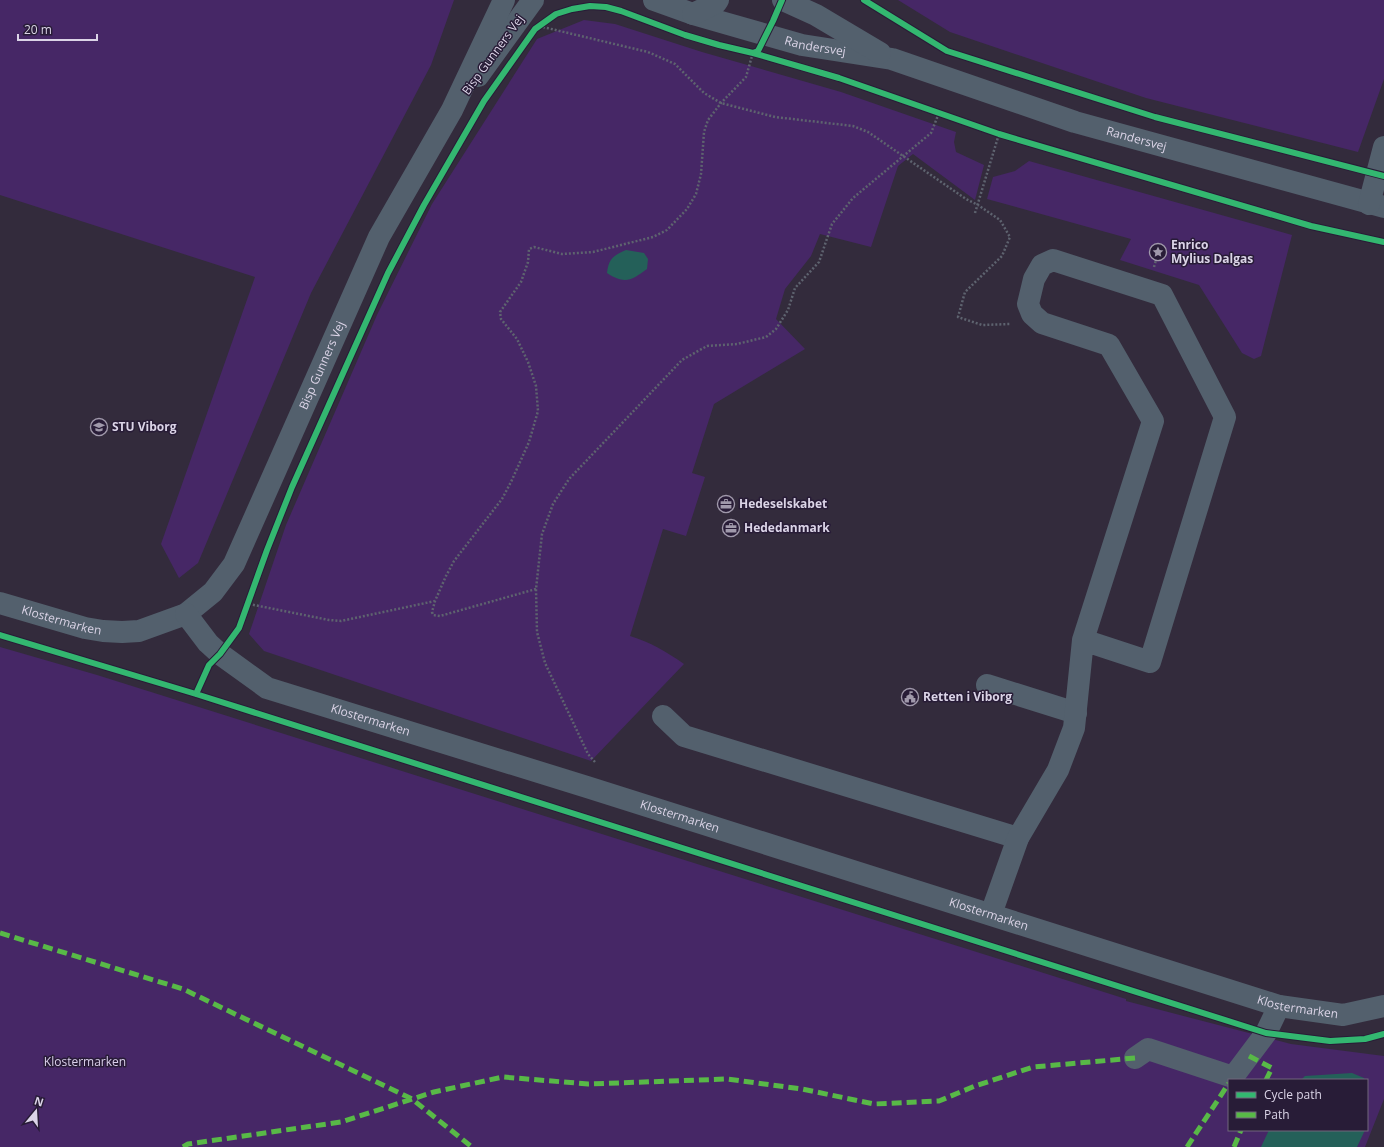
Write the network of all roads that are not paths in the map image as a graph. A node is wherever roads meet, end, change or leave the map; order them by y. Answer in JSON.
{"nodes":[{"id":1,"x":504,"y":0,"type":"edge"},
{"id":2,"x":654,"y":0,"type":"edge"},
{"id":3,"x":718,"y":0,"type":"edge"},
{"id":4,"x":783,"y":0,"type":"edge"},
{"id":5,"x":531,"y":3,"type":"edge"},
{"id":6,"x":694,"y":14,"type":"junction"},
{"id":7,"x":892,"y":60,"type":"junction"},
{"id":8,"x":452,"y":110,"type":"junction"},
{"id":9,"x":1384,"y":147,"type":"edge"},
{"id":10,"x":1377,"y":205,"type":"edge"},
{"id":11,"x":0,"y":603,"type":"edge"},
{"id":12,"x":186,"y":614,"type":"junction"},
{"id":13,"x":1083,"y":640,"type":"junction"},
{"id":14,"x":987,"y":686,"type":"dead end"},
{"id":15,"x":1076,"y":713,"type":"junction"},
{"id":16,"x":664,"y":716,"type":"dead end"},
{"id":17,"x":1018,"y":838,"type":"junction"},
{"id":18,"x":991,"y":914,"type":"junction"},
{"id":19,"x":1279,"y":1006,"type":"junction"},
{"id":20,"x":1384,"y":1006,"type":"edge"},
{"id":21,"x":1135,"y":1058,"type":"dead end"}],
"edges":[{"from":1,"to":8,"type":"street","name":"Bisp Gunners Vej"},
{"from":2,"to":6,"type":"street","name":"Randersvej"},
{"from":3,"to":6,"type":"street"},
{"from":4,"to":7,"type":"street","name":"Randersvej"},
{"from":5,"to":8,"type":"street","name":"Bisp Gunners Vej"},
{"from":6,"to":7,"type":"street","name":"Randersvej"},
{"from":7,"to":10,"type":"street","name":"Randersvej"},
{"from":8,"to":12,"type":"street","name":"Bisp Gunners Vej"},
{"from":9,"to":10,"type":"street"},
{"from":11,"to":12,"type":"street","name":"Klostermarken"},
{"from":12,"to":18,"type":"street","name":"Klostermarken"},
{"from":13,"to":13,"type":"street"},
{"from":13,"to":15,"type":"street"},
{"from":14,"to":15,"type":"street"},
{"from":15,"to":17,"type":"street"},
{"from":16,"to":17,"type":"street"},
{"from":17,"to":18,"type":"street"},
{"from":18,"to":19,"type":"street","name":"Klostermarken"},
{"from":19,"to":20,"type":"street","name":"Klostermarken"},
{"from":19,"to":21,"type":"street"}]}
